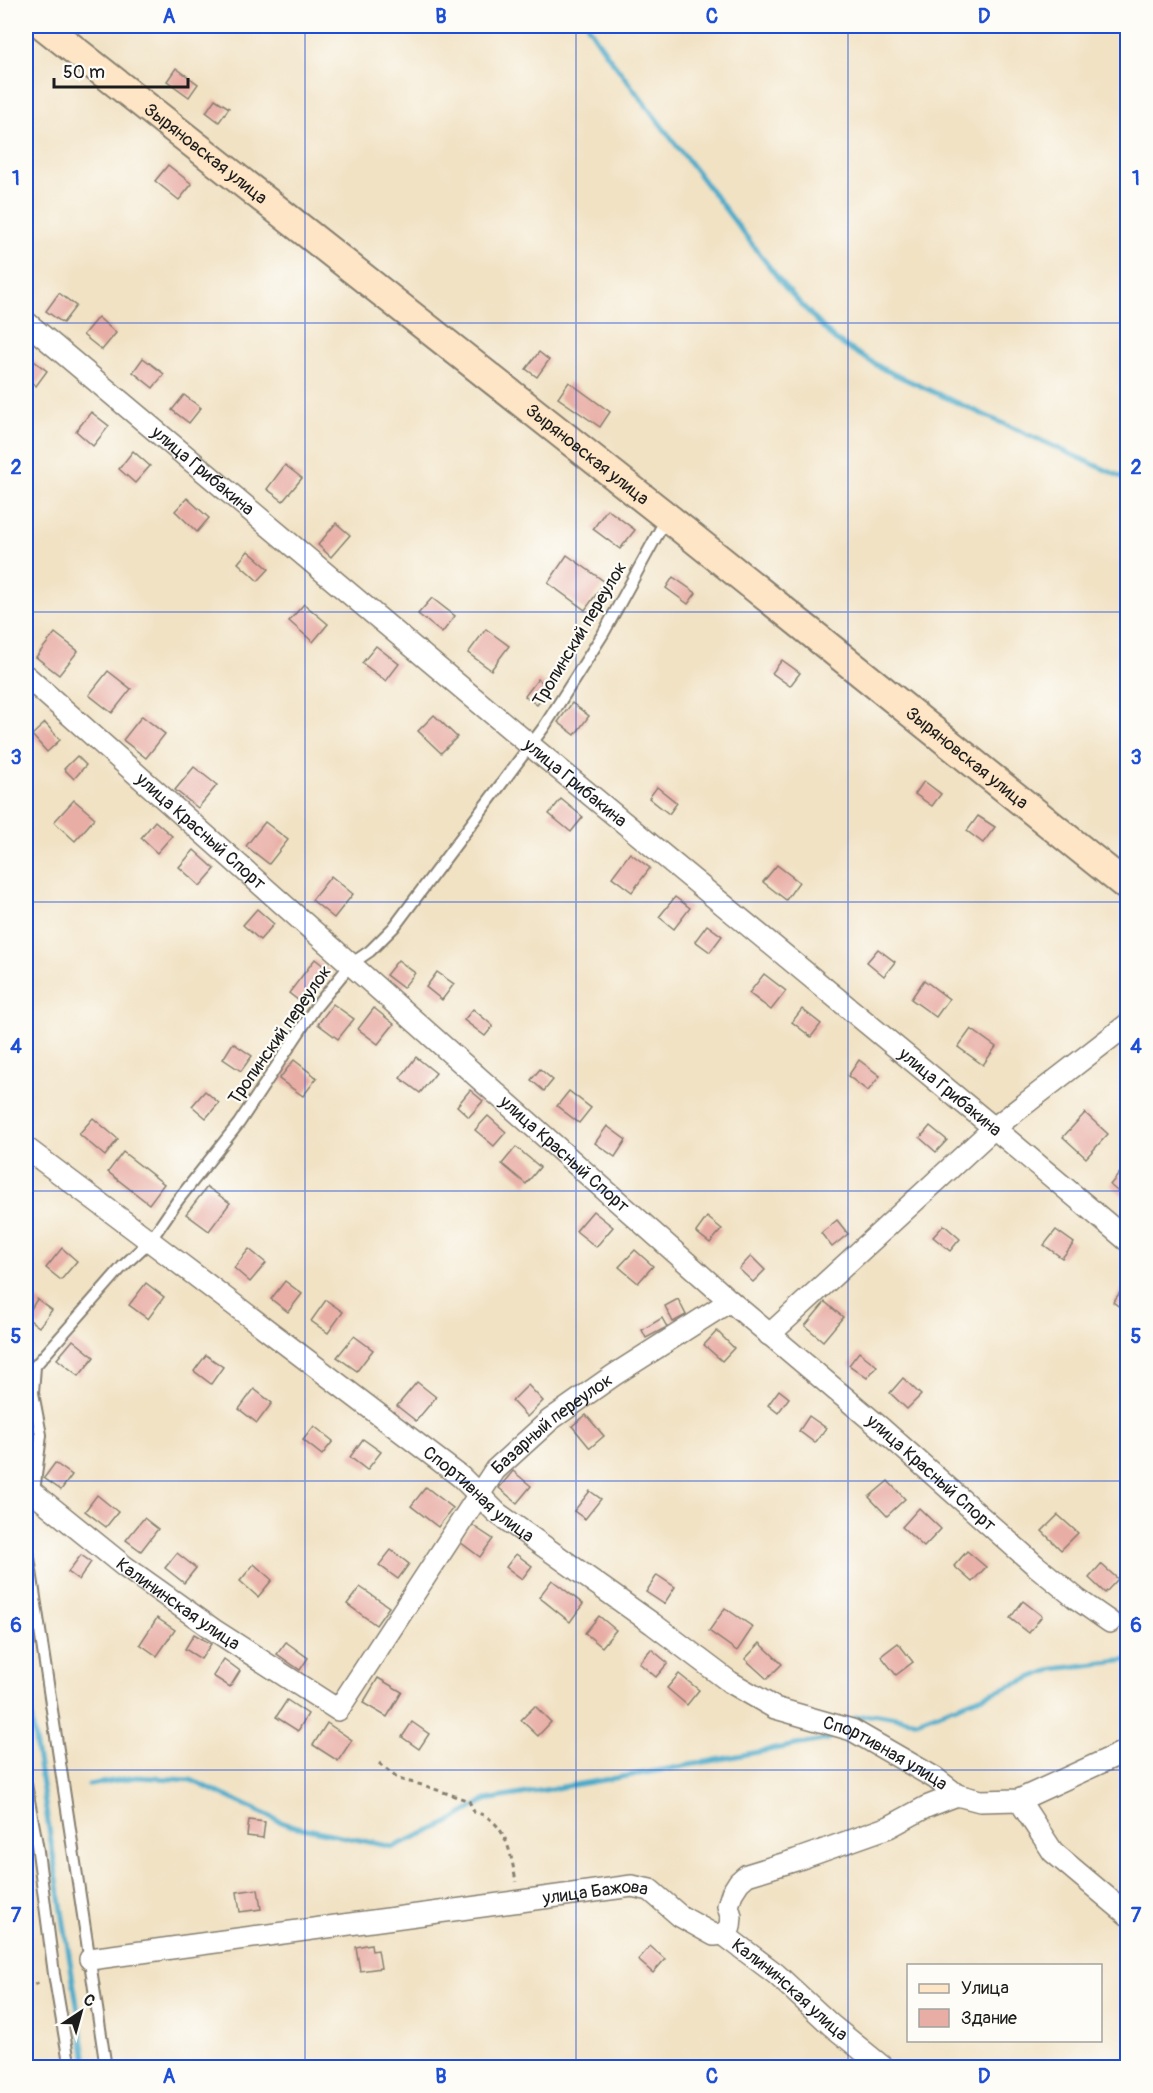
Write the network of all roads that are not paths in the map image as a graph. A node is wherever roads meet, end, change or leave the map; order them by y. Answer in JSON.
{"nodes":[{"id":1,"x":44,"y":26,"type":"edge"},
{"id":2,"x":26,"y":322,"type":"edge"},
{"id":3,"x":667,"y":517,"type":"junction"},
{"id":4,"x":26,"y":676,"type":"edge"},
{"id":5,"x":531,"y":746,"type":"junction"},
{"id":6,"x":1128,"y":887,"type":"edge"},
{"id":7,"x":351,"y":964,"type":"junction"},
{"id":8,"x":1128,"y":1024,"type":"edge"},
{"id":9,"x":994,"y":1128,"type":"junction"},
{"id":10,"x":26,"y":1148,"type":"edge"},
{"id":11,"x":150,"y":1240,"type":"junction"},
{"id":12,"x":1128,"y":1241,"type":"edge"},
{"id":13,"x":730,"y":1301,"type":"junction"},
{"id":14,"x":769,"y":1335,"type":"junction"},
{"id":15,"x":30,"y":1489,"type":"edge"},
{"id":16,"x":479,"y":1494,"type":"junction"},
{"id":17,"x":26,"y":1538,"type":"edge"},
{"id":18,"x":1110,"y":1622,"type":"dead end"},
{"id":19,"x":338,"y":1710,"type":"joint"},
{"id":20,"x":1128,"y":1750,"type":"edge"},
{"id":21,"x":26,"y":1784,"type":"edge"},
{"id":22,"x":957,"y":1796,"type":"junction"},
{"id":23,"x":1019,"y":1800,"type":"junction"},
{"id":24,"x":1128,"y":1915,"type":"edge"},
{"id":25,"x":723,"y":1934,"type":"junction"},
{"id":26,"x":90,"y":1959,"type":"junction"},
{"id":27,"x":70,"y":2067,"type":"edge"},
{"id":28,"x":106,"y":2067,"type":"edge"},
{"id":29,"x":884,"y":2067,"type":"edge"}],
"edges":[{"from":1,"to":3,"type":"street","name":"Зыряновская улица"},
{"from":2,"to":5,"type":"street","name":"улица Грибакина"},
{"from":3,"to":5,"type":"lane","name":"Тропинский переулок"},
{"from":3,"to":6,"type":"street","name":"Зыряновская улица"},
{"from":4,"to":7,"type":"street","name":"улица Красный Спорт"},
{"from":5,"to":7,"type":"lane","name":"Тропинский переулок"},
{"from":5,"to":9,"type":"street","name":"улица Грибакина"},
{"from":7,"to":11,"type":"lane","name":"Тропинский переулок"},
{"from":7,"to":13,"type":"street","name":"улица Красный Спорт"},
{"from":8,"to":9,"type":"street"},
{"from":9,"to":12,"type":"street","name":"улица Грибакина"},
{"from":9,"to":14,"type":"street"},
{"from":10,"to":11,"type":"street","name":"Спортивная улица"},
{"from":11,"to":15,"type":"lane","name":"Тропинский переулок"},
{"from":11,"to":16,"type":"street","name":"Спортивная улица"},
{"from":13,"to":14,"type":"street","name":"улица Красный Спорт"},
{"from":13,"to":16,"type":"street","name":"Базарный переулок"},
{"from":14,"to":18,"type":"street","name":"улица Красный Спорт"},
{"from":15,"to":19,"type":"street","name":"Калининская улица"},
{"from":16,"to":19,"type":"street","name":"Базарный переулок"},
{"from":16,"to":22,"type":"street","name":"Спортивная улица"},
{"from":17,"to":26,"type":"lane"},
{"from":20,"to":23,"type":"street"},
{"from":21,"to":27,"type":"lane"},
{"from":22,"to":23,"type":"street"},
{"from":22,"to":25,"type":"street"},
{"from":23,"to":24,"type":"street"},
{"from":25,"to":26,"type":"street","name":"улица Бажова"},
{"from":25,"to":29,"type":"street","name":"Калининская улица"},
{"from":26,"to":28,"type":"lane"}]}
